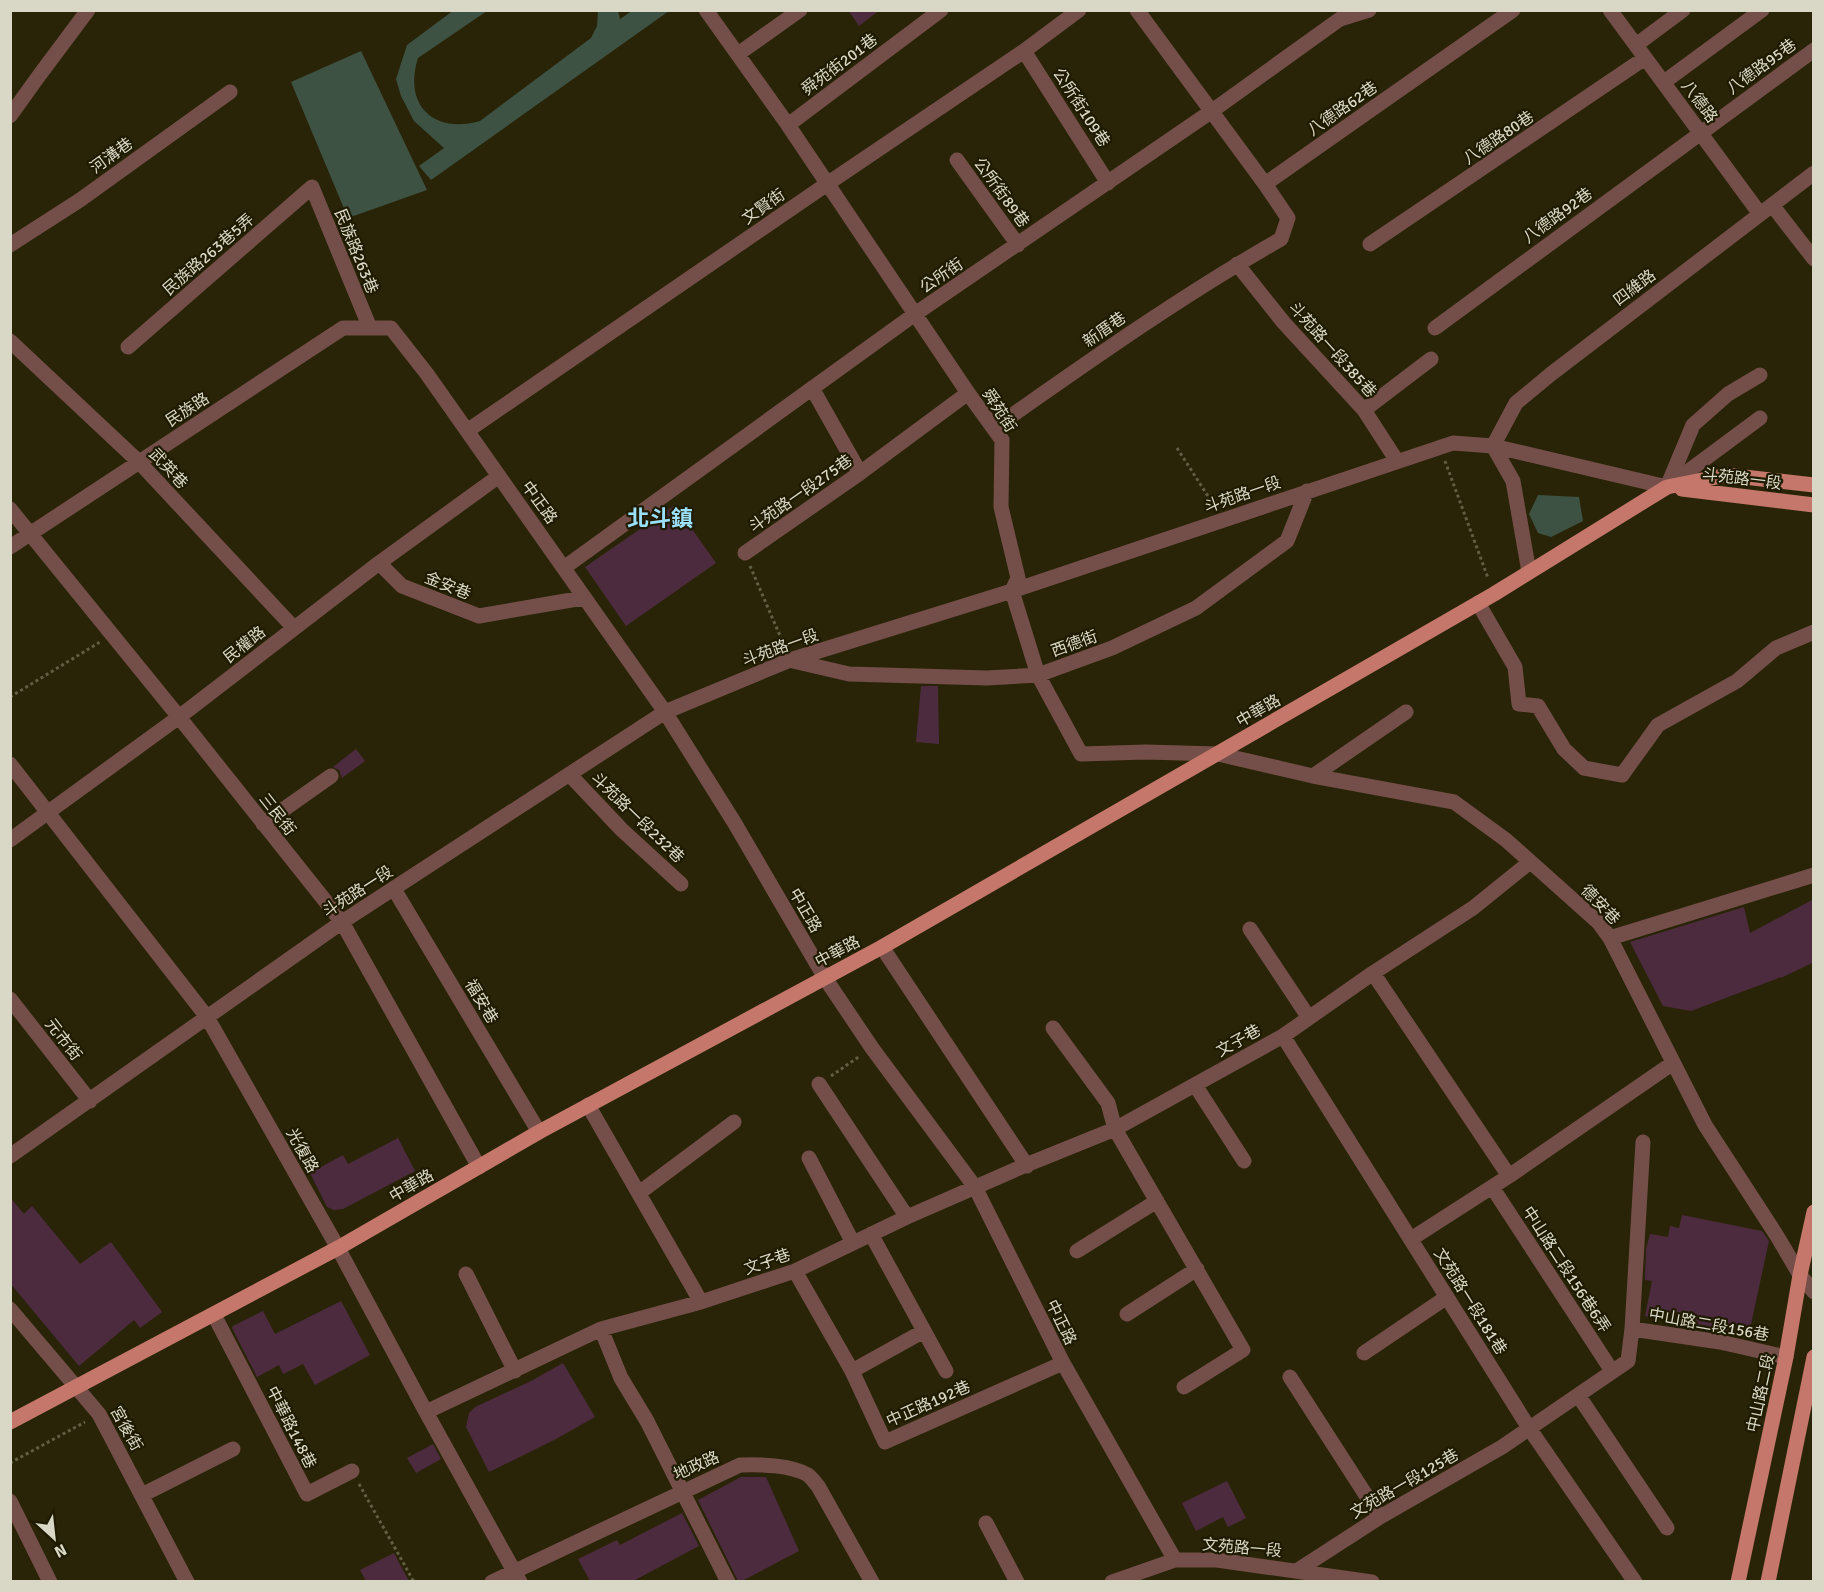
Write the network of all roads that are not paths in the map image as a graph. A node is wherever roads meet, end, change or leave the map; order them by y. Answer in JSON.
{"nodes":[{"id":1,"x":88,"y":10,"type":"edge"},
{"id":2,"x":706,"y":10,"type":"edge"},
{"id":3,"x":800,"y":10,"type":"edge"},
{"id":4,"x":941,"y":10,"type":"edge"},
{"id":5,"x":1079,"y":10,"type":"edge"},
{"id":6,"x":1137,"y":10,"type":"edge"},
{"id":7,"x":1369,"y":10,"type":"edge"},
{"id":8,"x":1513,"y":10,"type":"edge"},
{"id":9,"x":1610,"y":10,"type":"edge"},
{"id":10,"x":1683,"y":10,"type":"edge"},
{"id":11,"x":1762,"y":10,"type":"edge"},
{"id":12,"x":1636,"y":45,"type":"junction"},
{"id":13,"x":1814,"y":50,"type":"edge"},
{"id":14,"x":1024,"y":51,"type":"junction"},
{"id":15,"x":738,"y":54,"type":"junction"},
{"id":16,"x":1646,"y":58,"type":"junction"},
{"id":17,"x":1664,"y":82,"type":"junction"},
{"id":18,"x":230,"y":92,"type":"dead end"},
{"id":19,"x":1212,"y":111,"type":"junction"},
{"id":20,"x":10,"y":116,"type":"edge"},
{"id":21,"x":788,"y":125,"type":"junction"},
{"id":22,"x":1701,"y":132,"type":"junction"},
{"id":23,"x":957,"y":160,"type":"dead end"},
{"id":24,"x":1814,"y":173,"type":"edge"},
{"id":25,"x":1108,"y":183,"type":"junction"},
{"id":26,"x":827,"y":184,"type":"junction"},
{"id":27,"x":1265,"y":184,"type":"junction"},
{"id":28,"x":312,"y":187,"type":"joint"},
{"id":29,"x":1766,"y":209,"type":"junction"},
{"id":30,"x":1370,"y":244,"type":"dead end"},
{"id":31,"x":10,"y":245,"type":"edge"},
{"id":32,"x":1018,"y":245,"type":"junction"},
{"id":33,"x":1814,"y":259,"type":"edge"},
{"id":34,"x":1237,"y":264,"type":"junction"},
{"id":35,"x":915,"y":314,"type":"junction"},
{"id":36,"x":370,"y":328,"type":"junction"},
{"id":37,"x":391,"y":328,"type":"joint"},
{"id":38,"x":1435,"y":328,"type":"dead end"},
{"id":39,"x":10,"y":341,"type":"edge"},
{"id":40,"x":128,"y":347,"type":"dead end"},
{"id":41,"x":1431,"y":359,"type":"dead end"},
{"id":42,"x":1760,"y":375,"type":"dead end"},
{"id":43,"x":812,"y":388,"type":"junction"},
{"id":44,"x":968,"y":393,"type":"junction"},
{"id":45,"x":1364,"y":410,"type":"junction"},
{"id":46,"x":1760,"y":418,"type":"dead end"},
{"id":47,"x":994,"y":428,"type":"junction"},
{"id":48,"x":467,"y":431,"type":"junction"},
{"id":49,"x":1493,"y":446,"type":"junction"},
{"id":50,"x":1396,"y":461,"type":"junction"},
{"id":51,"x":139,"y":462,"type":"junction"},
{"id":52,"x":860,"y":473,"type":"junction"},
{"id":53,"x":499,"y":476,"type":"junction"},
{"id":54,"x":1814,"y":484,"type":"edge"},
{"id":55,"x":1667,"y":487,"type":"junction"},
{"id":56,"x":1307,"y":491,"type":"junction"},
{"id":57,"x":1814,"y":505,"type":"edge"},
{"id":58,"x":10,"y":509,"type":"edge"},
{"id":59,"x":30,"y":535,"type":"junction"},
{"id":60,"x":10,"y":548,"type":"edge"},
{"id":61,"x":745,"y":553,"type":"road end"},
{"id":62,"x":379,"y":562,"type":"junction"},
{"id":63,"x":564,"y":567,"type":"junction"},
{"id":64,"x":1529,"y":572,"type":"junction"},
{"id":65,"x":1012,"y":591,"type":"junction"},
{"id":66,"x":583,"y":598,"type":"junction"},
{"id":67,"x":1478,"y":603,"type":"junction"},
{"id":68,"x":294,"y":628,"type":"junction"},
{"id":69,"x":1814,"y":632,"type":"edge"},
{"id":70,"x":790,"y":660,"type":"junction"},
{"id":71,"x":1038,"y":675,"type":"junction"},
{"id":72,"x":665,"y":712,"type":"junction"},
{"id":73,"x":1406,"y":712,"type":"dead end"},
{"id":74,"x":179,"y":717,"type":"junction"},
{"id":75,"x":1218,"y":754,"type":"junction"},
{"id":76,"x":10,"y":764,"type":"edge"},
{"id":77,"x":331,"y":776,"type":"dead end"},
{"id":78,"x":570,"y":776,"type":"junction"},
{"id":79,"x":1313,"y":776,"type":"junction"},
{"id":80,"x":48,"y":812,"type":"junction"},
{"id":81,"x":263,"y":824,"type":"junction"},
{"id":82,"x":10,"y":840,"type":"edge"},
{"id":83,"x":1530,"y":862,"type":"junction"},
{"id":84,"x":1814,"y":875,"type":"edge"},
{"id":85,"x":681,"y":884,"type":"dead end"},
{"id":86,"x":394,"y":889,"type":"junction"},
{"id":87,"x":342,"y":922,"type":"junction"},
{"id":88,"x":1250,"y":929,"type":"dead end"},
{"id":89,"x":1610,"y":938,"type":"junction"},
{"id":90,"x":882,"y":947,"type":"junction"},
{"id":91,"x":1373,"y":973,"type":"junction"},
{"id":92,"x":825,"y":978,"type":"junction"},
{"id":93,"x":10,"y":999,"type":"edge"},
{"id":94,"x":207,"y":1017,"type":"junction"},
{"id":95,"x":1308,"y":1018,"type":"junction"},
{"id":96,"x":1053,"y":1028,"type":"dead end"},
{"id":97,"x":1282,"y":1036,"type":"junction"},
{"id":98,"x":1673,"y":1063,"type":"junction"},
{"id":99,"x":819,"y":1084,"type":"road end"},
{"id":100,"x":1195,"y":1085,"type":"junction"},
{"id":101,"x":90,"y":1101,"type":"junction"},
{"id":102,"x":588,"y":1106,"type":"junction"},
{"id":103,"x":734,"y":1122,"type":"dead end"},
{"id":104,"x":1116,"y":1129,"type":"junction"},
{"id":105,"x":539,"y":1132,"type":"junction"},
{"id":106,"x":1643,"y":1142,"type":"dead end"},
{"id":107,"x":10,"y":1156,"type":"edge"},
{"id":108,"x":809,"y":1158,"type":"dead end"},
{"id":109,"x":1244,"y":1161,"type":"dead end"},
{"id":110,"x":1026,"y":1165,"type":"junction"},
{"id":111,"x":479,"y":1167,"type":"junction"},
{"id":112,"x":1509,"y":1176,"type":"junction"},
{"id":113,"x":975,"y":1186,"type":"junction"},
{"id":114,"x":1492,"y":1187,"type":"junction"},
{"id":115,"x":639,"y":1194,"type":"junction"},
{"id":116,"x":1157,"y":1201,"type":"junction"},
{"id":117,"x":1814,"y":1212,"type":"edge"},
{"id":118,"x":907,"y":1216,"type":"junction"},
{"id":119,"x":871,"y":1234,"type":"junction"},
{"id":120,"x":1411,"y":1239,"type":"junction"},
{"id":121,"x":853,"y":1242,"type":"junction"},
{"id":122,"x":338,"y":1248,"type":"junction"},
{"id":123,"x":1077,"y":1251,"type":"dead end"},
{"id":124,"x":1197,"y":1269,"type":"junction"},
{"id":125,"x":795,"y":1271,"type":"junction"},
{"id":126,"x":466,"y":1274,"type":"dead end"},
{"id":127,"x":1800,"y":1275,"type":"junction"},
{"id":128,"x":1814,"y":1292,"type":"edge"},
{"id":129,"x":1447,"y":1297,"type":"junction"},
{"id":130,"x":701,"y":1302,"type":"junction"},
{"id":131,"x":10,"y":1309,"type":"edge"},
{"id":132,"x":1127,"y":1314,"type":"dead end"},
{"id":133,"x":214,"y":1315,"type":"junction"},
{"id":134,"x":601,"y":1329,"type":"junction"},
{"id":135,"x":1632,"y":1329,"type":"junction"},
{"id":136,"x":924,"y":1331,"type":"junction"},
{"id":137,"x":1364,"y":1353,"type":"dead end"},
{"id":138,"x":1786,"y":1357,"type":"junction"},
{"id":139,"x":1814,"y":1357,"type":"edge"},
{"id":140,"x":1063,"y":1363,"type":"junction"},
{"id":141,"x":515,"y":1371,"type":"junction"},
{"id":142,"x":852,"y":1371,"type":"junction"},
{"id":143,"x":946,"y":1371,"type":"dead end"},
{"id":144,"x":1612,"y":1371,"type":"junction"},
{"id":145,"x":1290,"y":1377,"type":"dead end"},
{"id":146,"x":77,"y":1385,"type":"junction"},
{"id":147,"x":1184,"y":1387,"type":"dead end"},
{"id":148,"x":1578,"y":1395,"type":"junction"},
{"id":149,"x":426,"y":1412,"type":"junction"},
{"id":150,"x":10,"y":1422,"type":"edge"},
{"id":151,"x":1529,"y":1428,"type":"junction"},
{"id":152,"x":232,"y":1449,"type":"dead end"},
{"id":153,"x":352,"y":1471,"type":"road end"},
{"id":154,"x":682,"y":1491,"type":"junction"},
{"id":155,"x":142,"y":1495,"type":"junction"},
{"id":156,"x":10,"y":1501,"type":"edge"},
{"id":157,"x":1380,"y":1517,"type":"junction"},
{"id":158,"x":986,"y":1523,"type":"dead end"},
{"id":159,"x":1667,"y":1528,"type":"dead end"},
{"id":160,"x":1175,"y":1560,"type":"junction"},
{"id":161,"x":1298,"y":1570,"type":"junction"},
{"id":162,"x":517,"y":1576,"type":"edge"},
{"id":163,"x":50,"y":1581,"type":"edge"},
{"id":164,"x":187,"y":1581,"type":"edge"},
{"id":165,"x":492,"y":1581,"type":"edge"},
{"id":166,"x":728,"y":1581,"type":"edge"},
{"id":167,"x":872,"y":1581,"type":"edge"},
{"id":168,"x":1017,"y":1581,"type":"edge"},
{"id":169,"x":1112,"y":1581,"type":"edge"},
{"id":170,"x":1372,"y":1581,"type":"edge"},
{"id":171,"x":1635,"y":1581,"type":"edge"},
{"id":172,"x":1738,"y":1581,"type":"edge"},
{"id":173,"x":1768,"y":1581,"type":"edge"}],
"edges":[{"from":1,"to":20,"type":"street"},
{"from":2,"to":15,"type":"street","name":"舜苑街"},
{"from":3,"to":15,"type":"street"},
{"from":4,"to":21,"type":"street","name":"舜苑街201巷"},
{"from":5,"to":14,"type":"street","name":"文賢街"},
{"from":6,"to":19,"type":"street"},
{"from":7,"to":19,"type":"street","name":"公所街"},
{"from":8,"to":27,"type":"street","name":"八德路62巷"},
{"from":9,"to":12,"type":"street","name":"八德路"},
{"from":10,"to":12,"type":"street"},
{"from":11,"to":17,"type":"street"},
{"from":12,"to":16,"type":"street","name":"八德路"},
{"from":13,"to":22,"type":"street","name":"八德路95巷"},
{"from":14,"to":25,"type":"street","name":"公所街109巷"},
{"from":14,"to":26,"type":"street","name":"文賢街"},
{"from":15,"to":21,"type":"street","name":"舜苑街"},
{"from":16,"to":17,"type":"street","name":"八德路"},
{"from":16,"to":30,"type":"street","name":"八德路80巷"},
{"from":17,"to":22,"type":"street","name":"八德路"},
{"from":18,"to":31,"type":"street","name":"河溝巷"},
{"from":19,"to":25,"type":"street","name":"公所街"},
{"from":19,"to":27,"type":"street"},
{"from":21,"to":26,"type":"street","name":"舜苑街"},
{"from":22,"to":29,"type":"street","name":"八德路"},
{"from":22,"to":38,"type":"street","name":"八德路92巷"},
{"from":23,"to":32,"type":"street","name":"公所街89巷"},
{"from":24,"to":29,"type":"street","name":"四維路"},
{"from":25,"to":32,"type":"street","name":"公所街"},
{"from":26,"to":35,"type":"street","name":"舜苑街"},
{"from":26,"to":48,"type":"street","name":"文賢街"},
{"from":27,"to":34,"type":"street","name":"新厝巷"},
{"from":28,"to":36,"type":"street","name":"民族路263巷"},
{"from":28,"to":40,"type":"street","name":"民族路263巷5弄"},
{"from":29,"to":33,"type":"street","name":"八德路"},
{"from":29,"to":49,"type":"street","name":"四維路"},
{"from":32,"to":35,"type":"street","name":"公所街"},
{"from":34,"to":45,"type":"street","name":"斗苑路一段385巷"},
{"from":34,"to":47,"type":"street","name":"新厝巷"},
{"from":35,"to":43,"type":"street","name":"公所街"},
{"from":35,"to":44,"type":"street","name":"舜苑街"},
{"from":36,"to":37,"type":"street","name":"民族路"},
{"from":36,"to":51,"type":"street","name":"民族路"},
{"from":37,"to":48,"type":"street","name":"中正路"},
{"from":39,"to":51,"type":"street","name":"武英巷"},
{"from":41,"to":45,"type":"street"},
{"from":42,"to":55,"type":"street"},
{"from":43,"to":52,"type":"street"},
{"from":43,"to":63,"type":"street","name":"公所街"},
{"from":44,"to":47,"type":"street","name":"舜苑街"},
{"from":44,"to":52,"type":"street","name":"斗苑路一段275巷"},
{"from":45,"to":50,"type":"street","name":"斗苑路一段385巷"},
{"from":46,"to":55,"type":"street"},
{"from":47,"to":65,"type":"street","name":"舜苑街"},
{"from":48,"to":53,"type":"street","name":"中正路"},
{"from":49,"to":50,"type":"street","name":"斗苑路一段"},
{"from":49,"to":55,"type":"street","name":"斗苑路一段"},
{"from":49,"to":64,"type":"street"},
{"from":50,"to":56,"type":"street","name":"斗苑路一段"},
{"from":51,"to":59,"type":"street","name":"民族路"},
{"from":51,"to":68,"type":"street","name":"武英巷"},
{"from":52,"to":61,"type":"street","name":"斗苑路一段275巷"},
{"from":53,"to":62,"type":"street","name":"民權路"},
{"from":53,"to":63,"type":"street","name":"中正路"},
{"from":54,"to":55,"type":"main road","name":"斗苑路一段"},
{"from":55,"to":57,"type":"main road","name":"斗苑路一段"},
{"from":55,"to":64,"type":"main road","name":"中華路"},
{"from":56,"to":65,"type":"street","name":"斗苑路一段"},
{"from":56,"to":71,"type":"street","name":"西德街"},
{"from":58,"to":59,"type":"street","name":"三民街"},
{"from":59,"to":60,"type":"street","name":"民族路"},
{"from":59,"to":74,"type":"street","name":"三民街"},
{"from":62,"to":66,"type":"street","name":"金安巷"},
{"from":62,"to":68,"type":"street","name":"民權路"},
{"from":63,"to":66,"type":"street","name":"中正路"},
{"from":64,"to":67,"type":"main road","name":"中華路"},
{"from":65,"to":70,"type":"street","name":"斗苑路一段"},
{"from":65,"to":71,"type":"street","name":"舜苑街"},
{"from":66,"to":72,"type":"street","name":"中正路"},
{"from":67,"to":69,"type":"street"},
{"from":67,"to":75,"type":"main road","name":"中華路"},
{"from":68,"to":74,"type":"street","name":"民權路"},
{"from":70,"to":71,"type":"street","name":"西德街"},
{"from":70,"to":72,"type":"street","name":"斗苑路一段"},
{"from":71,"to":75,"type":"street","name":"舜苑街"},
{"from":72,"to":78,"type":"street","name":"斗苑路一段"},
{"from":72,"to":92,"type":"street","name":"中正路"},
{"from":73,"to":79,"type":"street"},
{"from":74,"to":80,"type":"street","name":"民權路"},
{"from":74,"to":81,"type":"street","name":"三民街"},
{"from":75,"to":79,"type":"street","name":"德安巷"},
{"from":75,"to":90,"type":"main road","name":"中華路"},
{"from":76,"to":80,"type":"street","name":"光復路"},
{"from":77,"to":81,"type":"street"},
{"from":78,"to":85,"type":"street","name":"斗苑路一段232巷"},
{"from":78,"to":86,"type":"street","name":"斗苑路一段"},
{"from":79,"to":83,"type":"street","name":"德安巷"},
{"from":80,"to":82,"type":"street","name":"民權路"},
{"from":80,"to":94,"type":"street","name":"光復路"},
{"from":81,"to":87,"type":"street","name":"三民街"},
{"from":83,"to":89,"type":"street","name":"德安巷"},
{"from":83,"to":91,"type":"street","name":"文子巷"},
{"from":84,"to":89,"type":"street"},
{"from":86,"to":87,"type":"street","name":"斗苑路一段"},
{"from":86,"to":105,"type":"street","name":"福安巷"},
{"from":87,"to":94,"type":"street","name":"斗苑路一段"},
{"from":87,"to":111,"type":"street","name":"三民街"},
{"from":88,"to":95,"type":"street"},
{"from":89,"to":98,"type":"street","name":"德安巷"},
{"from":90,"to":92,"type":"main road","name":"中華路"},
{"from":90,"to":110,"type":"street"},
{"from":91,"to":95,"type":"street","name":"文子巷"},
{"from":91,"to":112,"type":"street"},
{"from":92,"to":102,"type":"main road","name":"中華路"},
{"from":92,"to":113,"type":"street","name":"中正路"},
{"from":93,"to":101,"type":"street","name":"元市街"},
{"from":94,"to":101,"type":"street","name":"斗苑路一段"},
{"from":94,"to":122,"type":"street","name":"光復路"},
{"from":95,"to":97,"type":"street","name":"文子巷"},
{"from":96,"to":104,"type":"street"},
{"from":97,"to":100,"type":"street","name":"文子巷"},
{"from":97,"to":120,"type":"street","name":"文苑路一段181巷"},
{"from":98,"to":112,"type":"street"},
{"from":98,"to":127,"type":"street","name":"德安巷"},
{"from":99,"to":118,"type":"street"},
{"from":100,"to":104,"type":"street","name":"文子巷"},
{"from":100,"to":109,"type":"street"},
{"from":101,"to":107,"type":"street","name":"斗苑路一段"},
{"from":102,"to":105,"type":"main road","name":"中華路"},
{"from":102,"to":115,"type":"street"},
{"from":103,"to":115,"type":"street"},
{"from":104,"to":110,"type":"street","name":"文子巷"},
{"from":104,"to":116,"type":"street"},
{"from":105,"to":111,"type":"main road","name":"中華路"},
{"from":106,"to":135,"type":"street"},
{"from":108,"to":121,"type":"street"},
{"from":110,"to":113,"type":"street","name":"文子巷"},
{"from":111,"to":122,"type":"main road","name":"中華路"},
{"from":112,"to":114,"type":"street"},
{"from":113,"to":118,"type":"street","name":"文子巷"},
{"from":113,"to":140,"type":"street","name":"中正路"},
{"from":114,"to":120,"type":"street"},
{"from":114,"to":144,"type":"street","name":"中山路二段156巷6弄"},
{"from":115,"to":130,"type":"street"},
{"from":116,"to":123,"type":"street"},
{"from":116,"to":124,"type":"street"},
{"from":117,"to":127,"type":"main road","name":"中山路二段"},
{"from":118,"to":119,"type":"street","name":"文子巷"},
{"from":119,"to":121,"type":"street","name":"文子巷"},
{"from":119,"to":136,"type":"street"},
{"from":120,"to":129,"type":"street","name":"文苑路一段181巷"},
{"from":121,"to":125,"type":"street","name":"文子巷"},
{"from":122,"to":133,"type":"main road","name":"中華路"},
{"from":122,"to":149,"type":"street","name":"光復路"},
{"from":124,"to":132,"type":"street"},
{"from":124,"to":147,"type":"street"},
{"from":125,"to":130,"type":"street","name":"文子巷"},
{"from":125,"to":142,"type":"street","name":"中正路192巷"},
{"from":126,"to":141,"type":"street"},
{"from":127,"to":128,"type":"street","name":"德安巷"},
{"from":127,"to":138,"type":"main road","name":"中山路二段"},
{"from":129,"to":137,"type":"street"},
{"from":129,"to":151,"type":"street","name":"文苑路一段181巷"},
{"from":130,"to":134,"type":"street","name":"文子巷"},
{"from":131,"to":146,"type":"street","name":"宮後街"},
{"from":133,"to":146,"type":"main road","name":"中華路"},
{"from":133,"to":153,"type":"street","name":"中華路148巷"},
{"from":134,"to":141,"type":"street","name":"文子巷"},
{"from":134,"to":154,"type":"street"},
{"from":135,"to":138,"type":"street","name":"中山路二段156巷"},
{"from":135,"to":144,"type":"street","name":"中山路二段156巷"},
{"from":136,"to":142,"type":"street"},
{"from":136,"to":143,"type":"street"},
{"from":138,"to":172,"type":"main road","name":"中山路二段"},
{"from":139,"to":173,"type":"main road"},
{"from":140,"to":142,"type":"street","name":"中正路192巷"},
{"from":140,"to":160,"type":"street","name":"中正路"},
{"from":141,"to":149,"type":"street","name":"文子巷"},
{"from":144,"to":148,"type":"street","name":"中山路二段156巷"},
{"from":145,"to":157,"type":"street"},
{"from":146,"to":150,"type":"main road","name":"中華路"},
{"from":146,"to":155,"type":"street","name":"宮後街"},
{"from":148,"to":151,"type":"street","name":"中山路二段156巷"},
{"from":148,"to":159,"type":"street"},
{"from":149,"to":162,"type":"street","name":"光復路"},
{"from":151,"to":157,"type":"street","name":"文苑路一段125巷"},
{"from":151,"to":171,"type":"street","name":"文苑路一段181巷"},
{"from":152,"to":155,"type":"street"},
{"from":154,"to":162,"type":"street","name":"地政路"},
{"from":154,"to":166,"type":"street"},
{"from":154,"to":167,"type":"street","name":"地政路"},
{"from":155,"to":164,"type":"street","name":"宮後街"},
{"from":156,"to":163,"type":"street"},
{"from":157,"to":161,"type":"street","name":"文苑路一段125巷"},
{"from":158,"to":168,"type":"street"},
{"from":160,"to":161,"type":"street","name":"文苑路一段"},
{"from":160,"to":169,"type":"street","name":"文苑路一段"},
{"from":161,"to":170,"type":"street","name":"文苑路一段"},
{"from":162,"to":165,"type":"street","name":"地政路"}]}
